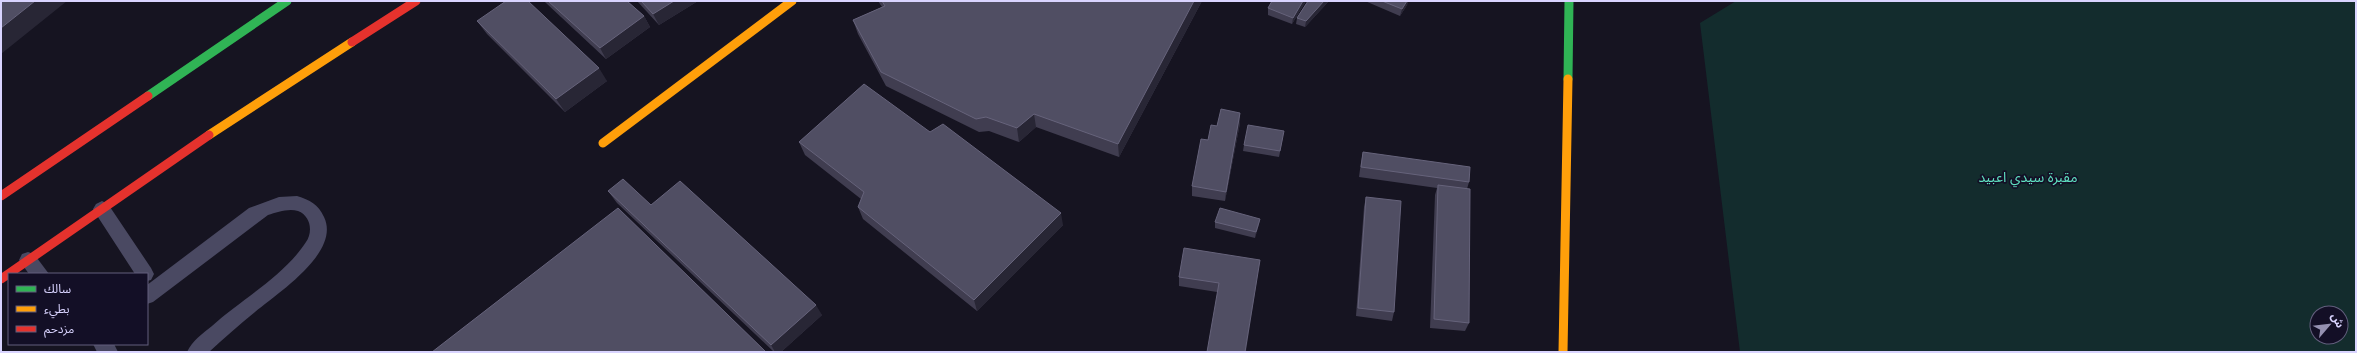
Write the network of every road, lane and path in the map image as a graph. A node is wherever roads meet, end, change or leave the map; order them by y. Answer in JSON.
{"nodes":[{"id":1,"x":287,"y":1,"type":"edge"},
{"id":2,"x":416,"y":1,"type":"edge"},
{"id":3,"x":792,"y":1,"type":"edge"},
{"id":4,"x":1569,"y":1,"type":"edge"},
{"id":5,"x":603,"y":143,"type":"dead end"},
{"id":6,"x":1,"y":196,"type":"edge"},
{"id":7,"x":102,"y":209,"type":"junction"},
{"id":8,"x":28,"y":260,"type":"junction"},
{"id":9,"x":10,"y":273,"type":"edge"},
{"id":10,"x":39,"y":273,"type":"edge"},
{"id":11,"x":144,"y":273,"type":"edge"},
{"id":12,"x":150,"y":287,"type":"edge"},
{"id":13,"x":196,"y":352,"type":"edge"},
{"id":14,"x":1564,"y":352,"type":"edge"}],
"edges":[{"from":1,"to":6,"type":"main road"},
{"from":2,"to":7,"type":"main road"},
{"from":3,"to":5,"type":"main road"},
{"from":4,"to":14,"type":"main road"},
{"from":7,"to":8,"type":"main road"},
{"from":7,"to":11,"type":"lane"},
{"from":8,"to":9,"type":"main road"},
{"from":8,"to":10,"type":"lane"},
{"from":12,"to":13,"type":"lane"}]}
